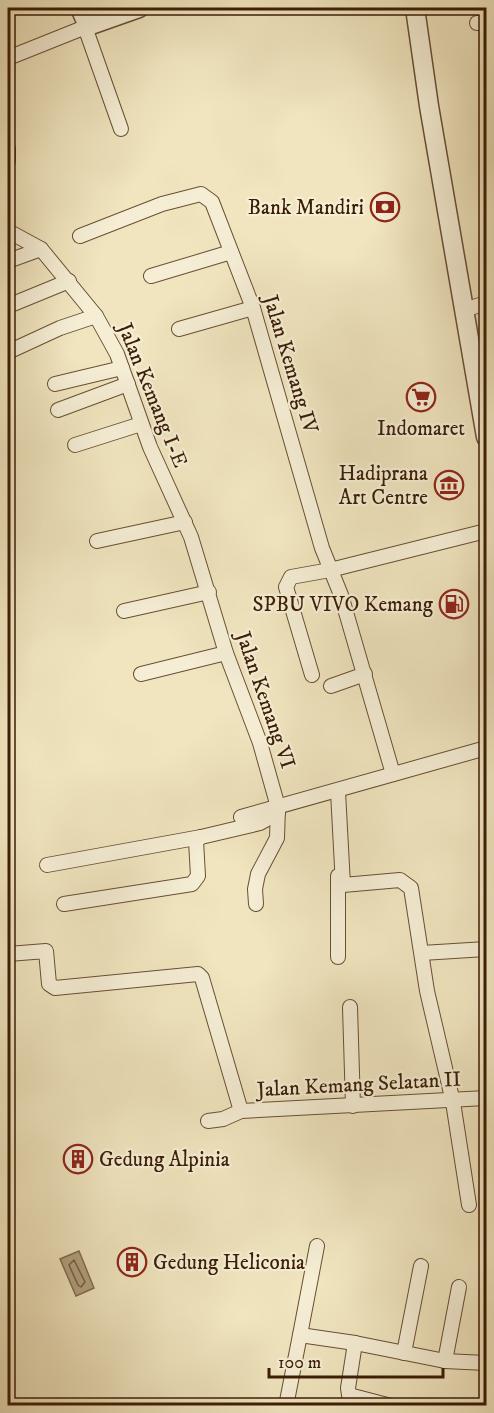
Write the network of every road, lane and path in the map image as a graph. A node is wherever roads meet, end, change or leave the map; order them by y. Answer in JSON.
{"nodes":[{"id":1,"x":80,"y":8,"type":"edge"},
{"id":2,"x":139,"y":8,"type":"edge"},
{"id":3,"x":415,"y":8,"type":"edge"},
{"id":4,"x":86,"y":26,"type":"junction"},
{"id":5,"x":8,"y":58,"type":"edge"},
{"id":6,"x":120,"y":129,"type":"dead end"},
{"id":7,"x":8,"y":150,"type":"edge"},
{"id":8,"x":8,"y":161,"type":"edge"},
{"id":9,"x":8,"y":231,"type":"edge"},
{"id":10,"x":80,"y":236,"type":"dead end"},
{"id":11,"x":41,"y":249,"type":"junction"},
{"id":12,"x":231,"y":252,"type":"junction"},
{"id":13,"x":8,"y":261,"type":"edge"},
{"id":14,"x":151,"y":276,"type":"dead end"},
{"id":15,"x":69,"y":281,"type":"junction"},
{"id":16,"x":486,"y":303,"type":"edge"},
{"id":17,"x":8,"y":306,"type":"edge"},
{"id":18,"x":253,"y":308,"type":"junction"},
{"id":19,"x":464,"y":310,"type":"junction"},
{"id":20,"x":96,"y":316,"type":"junction"},
{"id":21,"x":179,"y":329,"type":"dead end"},
{"id":22,"x":8,"y":352,"type":"edge"},
{"id":23,"x":122,"y":368,"type":"junction"},
{"id":24,"x":55,"y":384,"type":"dead end"},
{"id":25,"x":128,"y":384,"type":"junction"},
{"id":26,"x":58,"y":410,"type":"dead end"},
{"id":27,"x":141,"y":424,"type":"junction"},
{"id":28,"x":486,"y":437,"type":"edge"},
{"id":29,"x":75,"y":446,"type":"dead end"},
{"id":30,"x":177,"y":506,"type":"joint"},
{"id":31,"x":185,"y":522,"type":"junction"},
{"id":32,"x":486,"y":531,"type":"edge"},
{"id":33,"x":97,"y":541,"type":"dead end"},
{"id":34,"x":330,"y":570,"type":"junction"},
{"id":35,"x":209,"y":592,"type":"junction"},
{"id":36,"x":124,"y":611,"type":"dead end"},
{"id":37,"x":226,"y":653,"type":"junction"},
{"id":38,"x":141,"y":674,"type":"dead end"},
{"id":39,"x":365,"y":674,"type":"junction"},
{"id":40,"x":312,"y":675,"type":"dead end"},
{"id":41,"x":331,"y":686,"type":"dead end"},
{"id":42,"x":486,"y":748,"type":"edge"},
{"id":43,"x":393,"y":774,"type":"junction"},
{"id":44,"x":337,"y":792,"type":"junction"},
{"id":45,"x":278,"y":810,"type":"junction"},
{"id":46,"x":242,"y":817,"type":"dead end"},
{"id":47,"x":201,"y":837,"type":"junction"},
{"id":48,"x":47,"y":865,"type":"dead end"},
{"id":49,"x":64,"y":904,"type":"dead end"},
{"id":50,"x":256,"y":904,"type":"dead end"},
{"id":51,"x":486,"y":949,"type":"edge"},
{"id":52,"x":422,"y":953,"type":"junction"},
{"id":53,"x":8,"y":954,"type":"edge"},
{"id":54,"x":338,"y":957,"type":"dead end"},
{"id":55,"x":350,"y":1007,"type":"dead end"},
{"id":56,"x":486,"y":1098,"type":"edge"},
{"id":57,"x":453,"y":1102,"type":"junction"},
{"id":58,"x":353,"y":1106,"type":"junction"},
{"id":59,"x":241,"y":1111,"type":"junction"},
{"id":60,"x":208,"y":1121,"type":"dead end"},
{"id":61,"x":469,"y":1205,"type":"dead end"},
{"id":62,"x":317,"y":1246,"type":"dead end"},
{"id":63,"x":421,"y":1266,"type":"dead end"},
{"id":64,"x":459,"y":1287,"type":"dead end"},
{"id":65,"x":300,"y":1335,"type":"junction"},
{"id":66,"x":355,"y":1342,"type":"junction"},
{"id":67,"x":404,"y":1353,"type":"junction"},
{"id":68,"x":445,"y":1361,"type":"junction"},
{"id":69,"x":486,"y":1363,"type":"edge"},
{"id":70,"x":286,"y":1406,"type":"edge"},
{"id":71,"x":391,"y":1406,"type":"edge"}],
"edges":[{"from":1,"to":4,"type":"street"},
{"from":2,"to":4,"type":"street"},
{"from":3,"to":19,"type":"street"},
{"from":4,"to":5,"type":"street"},
{"from":4,"to":6,"type":"street"},
{"from":7,"to":8,"type":"street"},
{"from":9,"to":11,"type":"street","name":"Jalan Kemang I-E"},
{"from":10,"to":12,"type":"street","name":"Jalan Kemang IV"},
{"from":11,"to":13,"type":"street"},
{"from":11,"to":15,"type":"street","name":"Jalan Kemang I-E"},
{"from":12,"to":14,"type":"street"},
{"from":12,"to":18,"type":"street","name":"Jalan Kemang IV"},
{"from":15,"to":17,"type":"street"},
{"from":15,"to":20,"type":"street","name":"Jalan Kemang I-E"},
{"from":16,"to":19,"type":"street"},
{"from":18,"to":21,"type":"street"},
{"from":18,"to":34,"type":"street","name":"Jalan Kemang IV"},
{"from":19,"to":28,"type":"street"},
{"from":20,"to":22,"type":"street"},
{"from":20,"to":23,"type":"street","name":"Jalan Kemang I-E"},
{"from":23,"to":24,"type":"street"},
{"from":23,"to":25,"type":"street","name":"Jalan Kemang I-E"},
{"from":25,"to":26,"type":"street"},
{"from":25,"to":27,"type":"street","name":"Jalan Kemang I-E"},
{"from":27,"to":29,"type":"street"},
{"from":27,"to":30,"type":"street","name":"Jalan Kemang I-E"},
{"from":30,"to":31,"type":"street","name":"Jalan Kemang VI"},
{"from":31,"to":33,"type":"street"},
{"from":31,"to":35,"type":"street","name":"Jalan Kemang VI"},
{"from":32,"to":34,"type":"street"},
{"from":34,"to":39,"type":"street","name":"Jalan Kemang IV"},
{"from":34,"to":40,"type":"street"},
{"from":35,"to":36,"type":"street"},
{"from":35,"to":37,"type":"street","name":"Jalan Kemang VI"},
{"from":37,"to":38,"type":"street"},
{"from":37,"to":45,"type":"street","name":"Jalan Kemang VI"},
{"from":39,"to":41,"type":"street"},
{"from":39,"to":43,"type":"street","name":"Jalan Kemang IV"},
{"from":42,"to":43,"type":"street"},
{"from":43,"to":44,"type":"street"},
{"from":44,"to":45,"type":"street"},
{"from":44,"to":52,"type":"street"},
{"from":44,"to":54,"type":"street"},
{"from":45,"to":46,"type":"street"},
{"from":45,"to":47,"type":"street"},
{"from":45,"to":50,"type":"street"},
{"from":47,"to":48,"type":"street"},
{"from":47,"to":49,"type":"street"},
{"from":51,"to":52,"type":"street"},
{"from":52,"to":57,"type":"street"},
{"from":53,"to":59,"type":"street","name":"Jalan Kemang Selatan II"},
{"from":55,"to":58,"type":"street"},
{"from":56,"to":57,"type":"street","name":"Jalan Kemang Selatan II"},
{"from":57,"to":58,"type":"street","name":"Jalan Kemang Selatan II"},
{"from":57,"to":61,"type":"street"},
{"from":58,"to":59,"type":"street","name":"Jalan Kemang Selatan II"},
{"from":59,"to":60,"type":"street"},
{"from":62,"to":65,"type":"street"},
{"from":63,"to":67,"type":"street"},
{"from":64,"to":68,"type":"street"},
{"from":65,"to":66,"type":"street"},
{"from":65,"to":70,"type":"street"},
{"from":66,"to":67,"type":"street"},
{"from":66,"to":71,"type":"street"},
{"from":67,"to":68,"type":"street"},
{"from":68,"to":69,"type":"street"}]}
